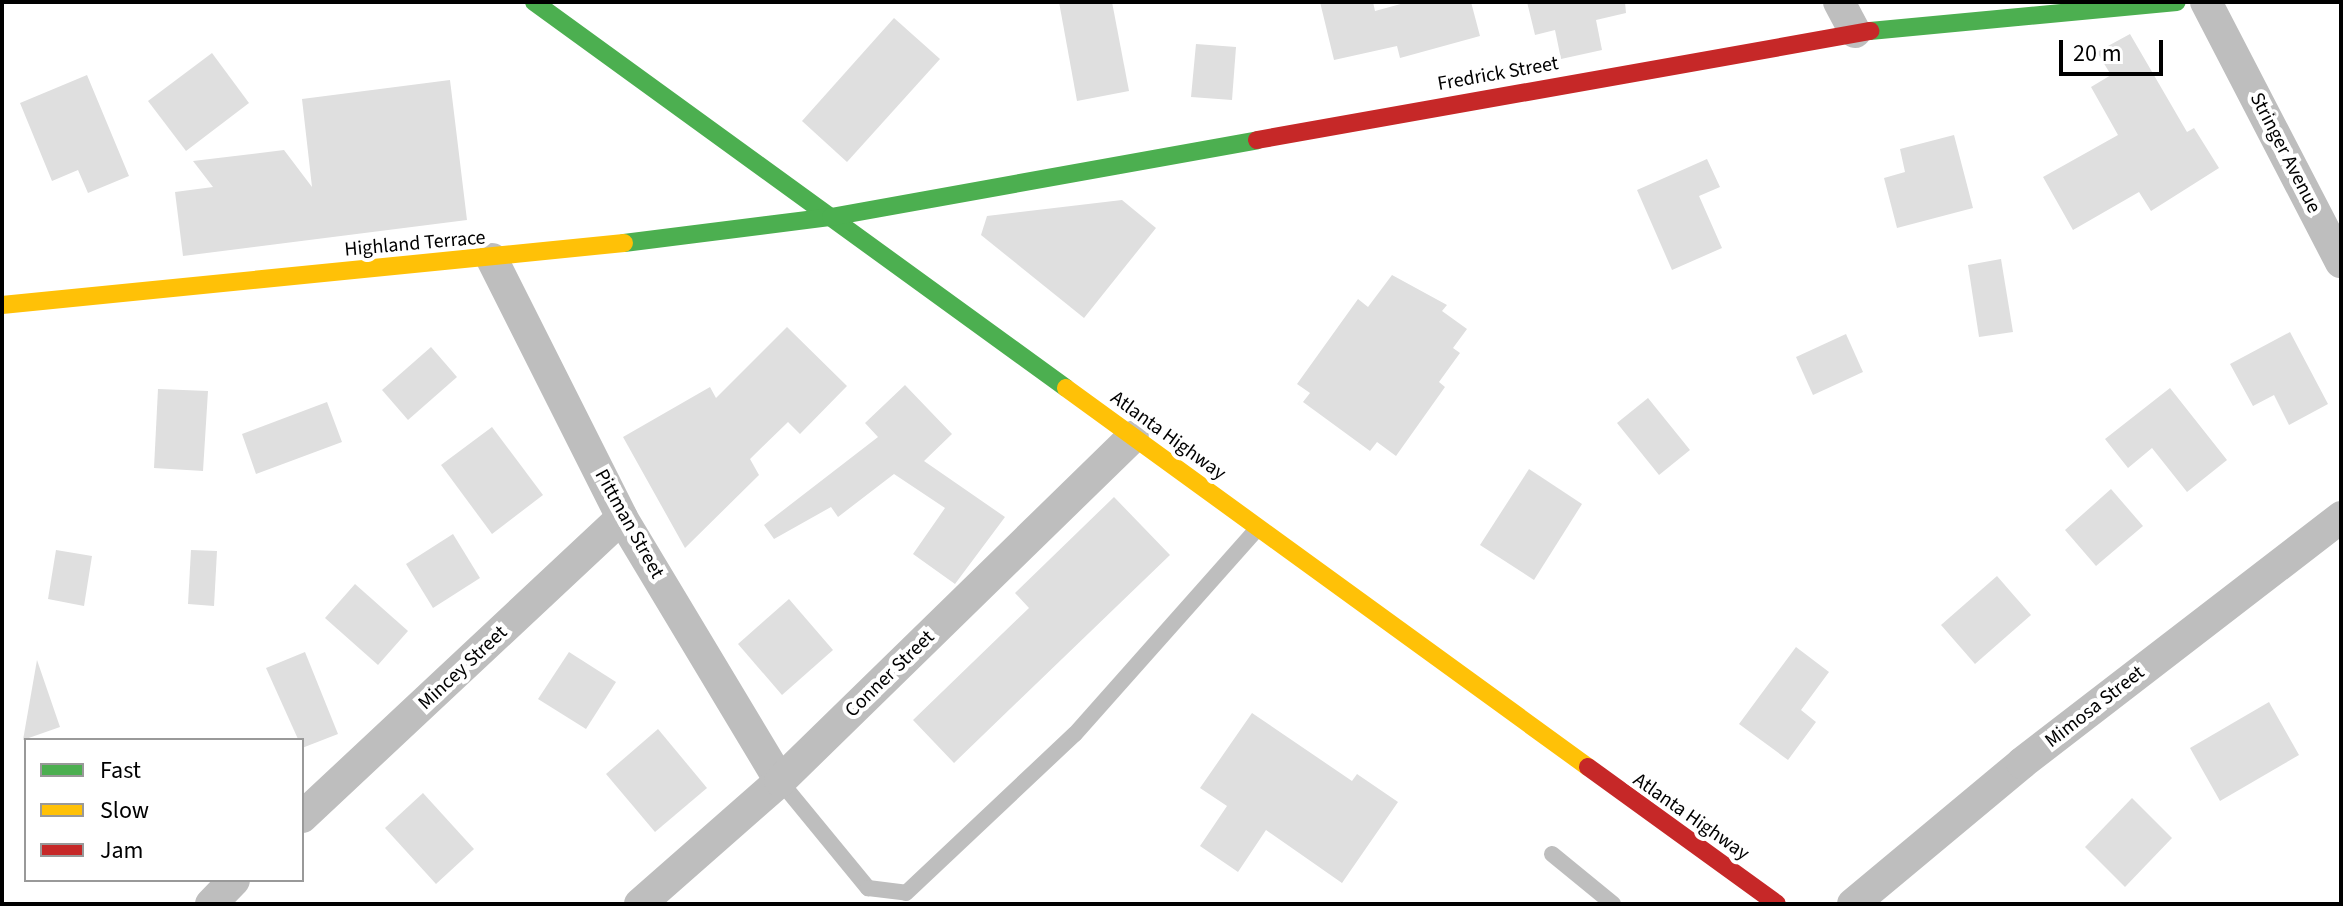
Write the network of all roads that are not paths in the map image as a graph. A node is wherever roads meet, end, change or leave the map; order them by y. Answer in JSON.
{"nodes":[{"id":1,"x":534,"y":2,"type":"edge"},
{"id":2,"x":1839,"y":2,"type":"edge"},
{"id":3,"x":2177,"y":2,"type":"edge"},
{"id":4,"x":2206,"y":2,"type":"edge"},
{"id":5,"x":1855,"y":32,"type":"junction"},
{"id":6,"x":831,"y":217,"type":"junction"},
{"id":7,"x":492,"y":259,"type":"junction"},
{"id":8,"x":2341,"y":262,"type":"edge"},
{"id":9,"x":2,"y":305,"type":"edge"},
{"id":10,"x":1133,"y":437,"type":"junction"},
{"id":11,"x":2341,"y":517,"type":"edge"},
{"id":12,"x":622,"y":518,"type":"junction"},
{"id":13,"x":1257,"y":529,"type":"junction"},
{"id":14,"x":780,"y":781,"type":"junction"},
{"id":15,"x":304,"y":815,"type":"edge"},
{"id":16,"x":1552,"y":854,"type":"dead end"},
{"id":17,"x":232,"y":882,"type":"edge"},
{"id":18,"x":211,"y":904,"type":"edge"},
{"id":19,"x":640,"y":904,"type":"edge"},
{"id":20,"x":1613,"y":904,"type":"edge"},
{"id":21,"x":1777,"y":904,"type":"edge"},
{"id":22,"x":1853,"y":904,"type":"edge"}],
"edges":[{"from":1,"to":6,"type":"street","name":"Atlanta Highway"},
{"from":2,"to":5,"type":"street"},
{"from":3,"to":5,"type":"street","name":"Fredrick Street"},
{"from":4,"to":8,"type":"street","name":"Stringer Avenue"},
{"from":5,"to":6,"type":"street","name":"Fredrick Street"},
{"from":6,"to":7,"type":"street","name":"Highland Terrace"},
{"from":6,"to":10,"type":"street","name":"Atlanta Highway"},
{"from":7,"to":9,"type":"street","name":"Highland Terrace"},
{"from":7,"to":12,"type":"street","name":"Pittman Street"},
{"from":10,"to":13,"type":"street","name":"Atlanta Highway"},
{"from":10,"to":14,"type":"street","name":"Conner Street"},
{"from":11,"to":22,"type":"street","name":"Mimosa Street"},
{"from":12,"to":14,"type":"street","name":"Pittman Street"},
{"from":12,"to":15,"type":"street","name":"Mincey Street"},
{"from":13,"to":14,"type":"lane"},
{"from":13,"to":21,"type":"street","name":"Atlanta Highway"},
{"from":14,"to":19,"type":"street","name":"Conner Street"},
{"from":16,"to":20,"type":"lane"},
{"from":17,"to":18,"type":"street"}]}
